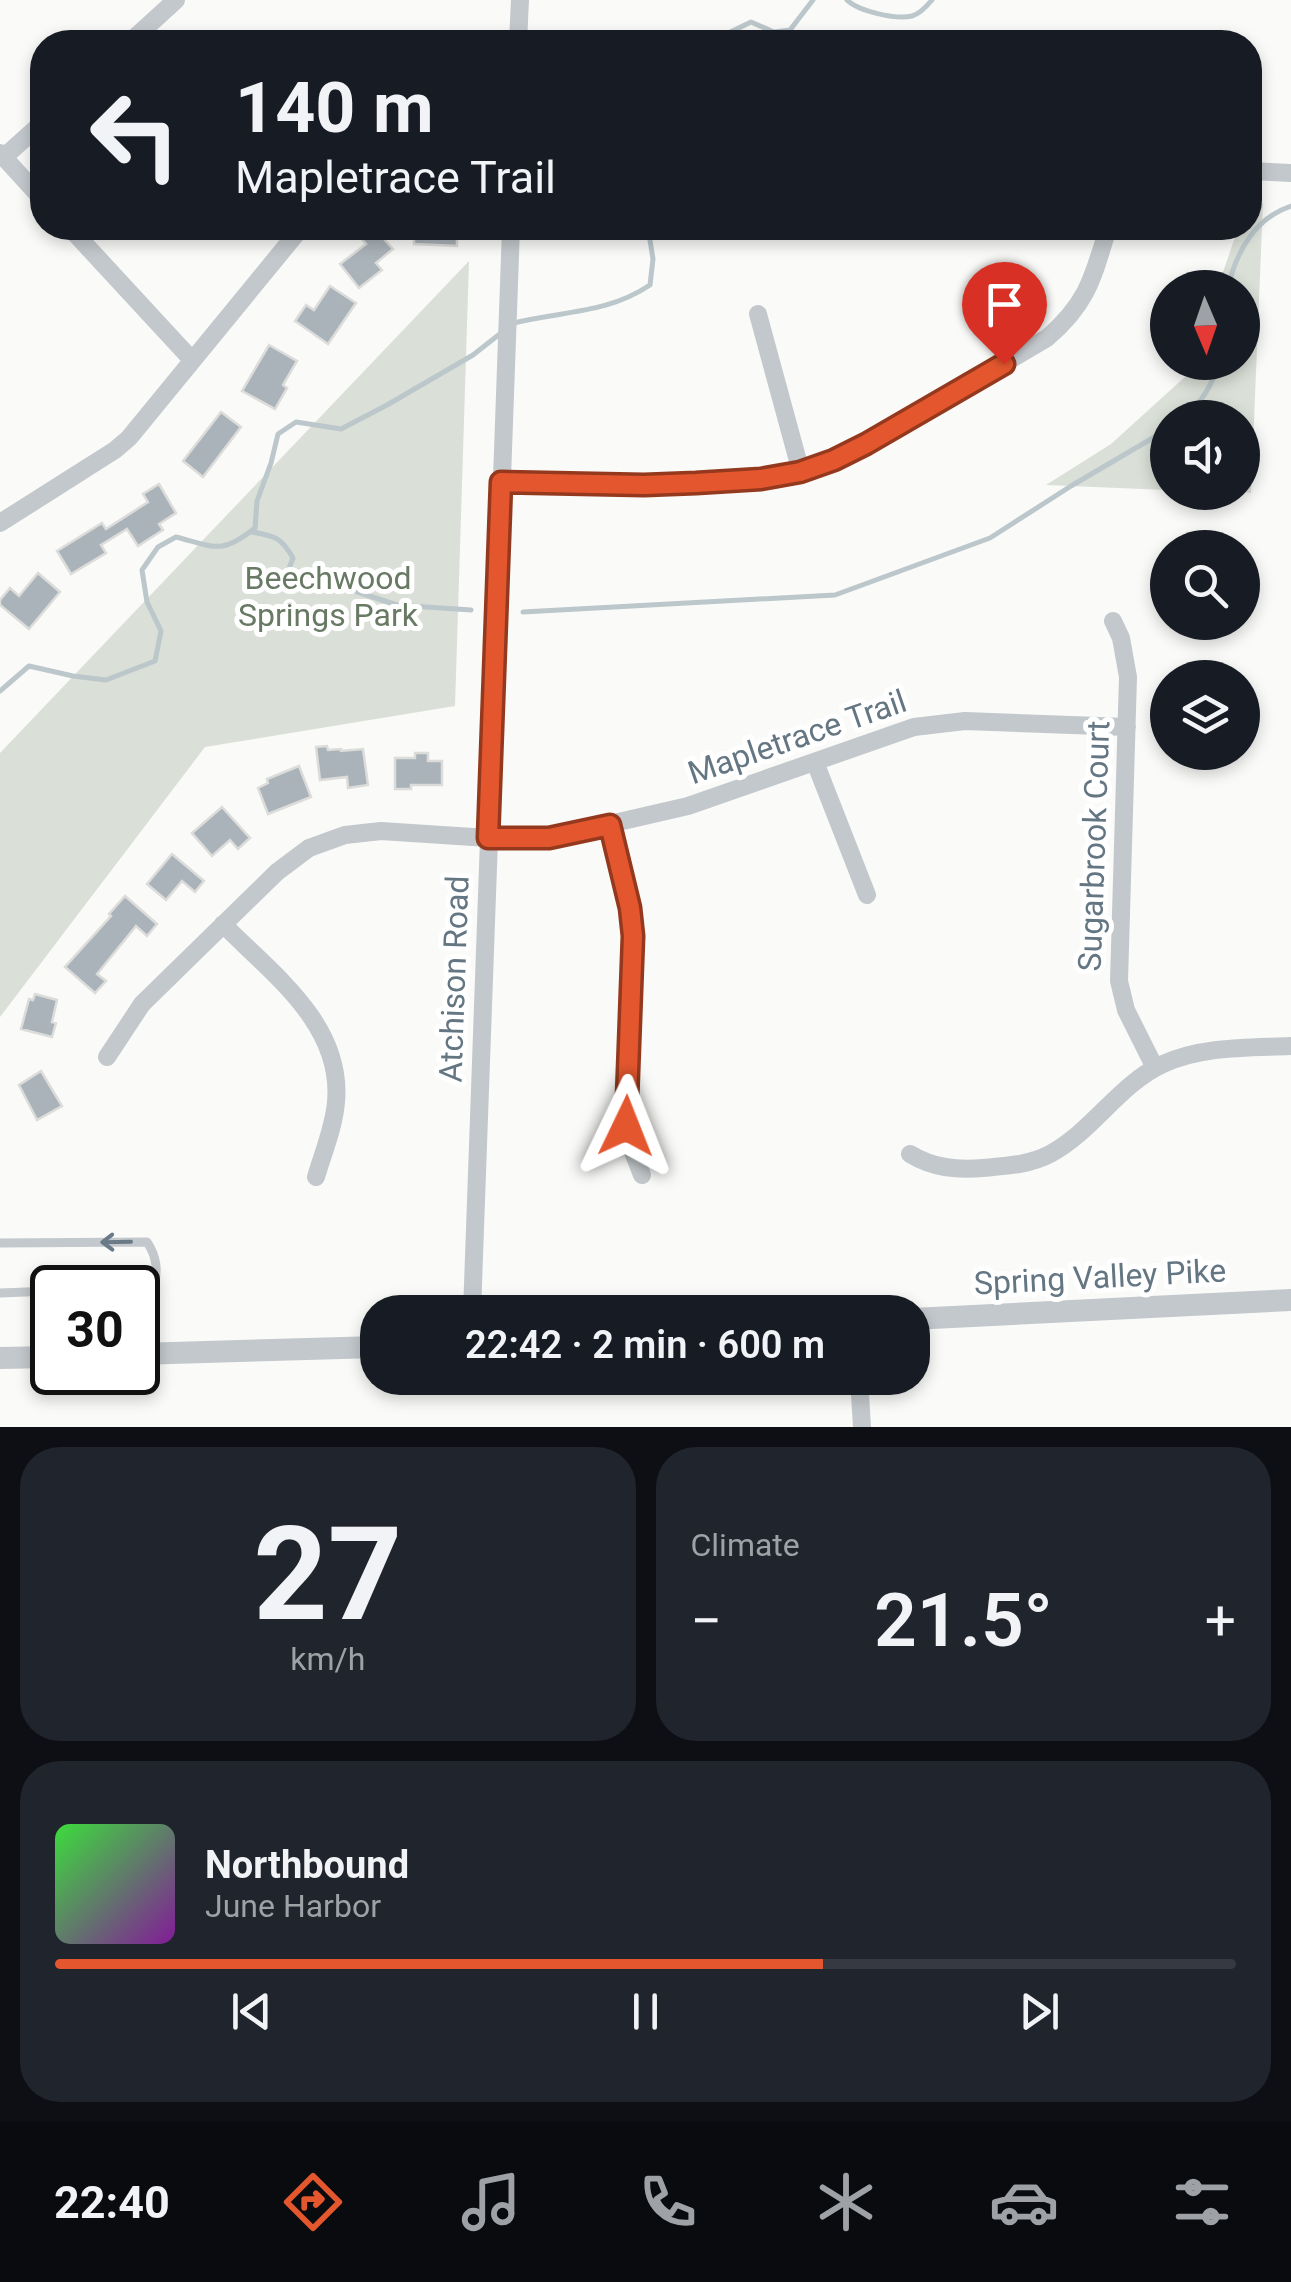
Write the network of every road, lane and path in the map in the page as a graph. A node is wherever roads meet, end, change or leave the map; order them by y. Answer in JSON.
{"nodes":[{"id":1,"x":176,"y":0,"type":"edge"},
{"id":2,"x":520,"y":0,"type":"edge"},
{"id":3,"x":143,"y":30,"type":"edge"},
{"id":4,"x":519,"y":30,"type":"edge"},
{"id":5,"x":30,"y":132,"type":"edge"},
{"id":6,"x":2,"y":155,"type":"edge"},
{"id":7,"x":1262,"y":172,"type":"edge"},
{"id":8,"x":1291,"y":173,"type":"edge"},
{"id":9,"x":30,"y":186,"type":"edge"},
{"id":10,"x":81,"y":240,"type":"edge"},
{"id":11,"x":291,"y":240,"type":"edge"},
{"id":12,"x":510,"y":240,"type":"edge"},
{"id":13,"x":1104,"y":240,"type":"edge"},
{"id":14,"x":758,"y":314,"type":"dead end"},
{"id":15,"x":192,"y":360,"type":"junction"},
{"id":16,"x":800,"y":472,"type":"junction"},
{"id":17,"x":501,"y":482,"type":"junction"},
{"id":18,"x":0,"y":523,"type":"edge"},
{"id":19,"x":1113,"y":620,"type":"dead end"},
{"id":20,"x":1127,"y":727,"type":"junction"},
{"id":21,"x":815,"y":762,"type":"junction"},
{"id":22,"x":610,"y":825,"type":"junction"},
{"id":23,"x":488,"y":838,"type":"junction"},
{"id":24,"x":867,"y":895,"type":"dead end"},
{"id":25,"x":223,"y":924,"type":"junction"},
{"id":26,"x":1291,"y":1046,"type":"edge"},
{"id":27,"x":107,"y":1056,"type":"dead end"},
{"id":28,"x":1156,"y":1068,"type":"junction"},
{"id":29,"x":910,"y":1154,"type":"dead end"},
{"id":30,"x":642,"y":1175,"type":"dead end"},
{"id":31,"x":316,"y":1177,"type":"dead end"},
{"id":32,"x":0,"y":1243,"type":"edge"},
{"id":33,"x":156,"y":1265,"type":"edge"},
{"id":34,"x":30,"y":1292,"type":"edge"},
{"id":35,"x":0,"y":1293,"type":"edge"},
{"id":36,"x":473,"y":1295,"type":"edge"},
{"id":37,"x":1291,"y":1300,"type":"edge"},
{"id":38,"x":930,"y":1318,"type":"edge"},
{"id":39,"x":360,"y":1348,"type":"edge"},
{"id":40,"x":160,"y":1353,"type":"edge"},
{"id":41,"x":30,"y":1357,"type":"edge"},
{"id":42,"x":0,"y":1358,"type":"edge"},
{"id":43,"x":860,"y":1395,"type":"edge"},
{"id":44,"x":862,"y":1427,"type":"edge"}],
"edges":[{"from":1,"to":3,"type":"street"},
{"from":2,"to":4,"type":"street"},
{"from":5,"to":6,"type":"street"},
{"from":6,"to":9,"type":"street"},
{"from":7,"to":8,"type":"street"},
{"from":10,"to":15,"type":"street"},
{"from":11,"to":15,"type":"street"},
{"from":12,"to":17,"type":"street","name":"Atchison Road"},
{"from":13,"to":16,"type":"street"},
{"from":14,"to":16,"type":"street"},
{"from":15,"to":18,"type":"street"},
{"from":16,"to":17,"type":"street"},
{"from":17,"to":23,"type":"street","name":"Atchison Road"},
{"from":19,"to":20,"type":"street","name":"Sugarbrook Court"},
{"from":20,"to":21,"type":"street","name":"Mapletrace Trail"},
{"from":20,"to":28,"type":"street","name":"Sugarbrook Court"},
{"from":21,"to":22,"type":"street","name":"Mapletrace Trail"},
{"from":21,"to":24,"type":"street"},
{"from":22,"to":23,"type":"street","name":"Mapletrace Trail"},
{"from":22,"to":30,"type":"street"},
{"from":23,"to":25,"type":"street","name":"Mapletrace Trail"},
{"from":23,"to":36,"type":"street","name":"Atchison Road"},
{"from":25,"to":27,"type":"street","name":"Mapletrace Trail"},
{"from":25,"to":31,"type":"street"},
{"from":26,"to":28,"type":"street"},
{"from":28,"to":29,"type":"street"},
{"from":33,"to":32,"type":"lane","one_way":true},
{"from":34,"to":35,"type":"lane"},
{"from":37,"to":38,"type":"street","name":"Spring Valley Pike"},
{"from":39,"to":40,"type":"street"},
{"from":41,"to":42,"type":"street"},
{"from":43,"to":44,"type":"street"}]}
